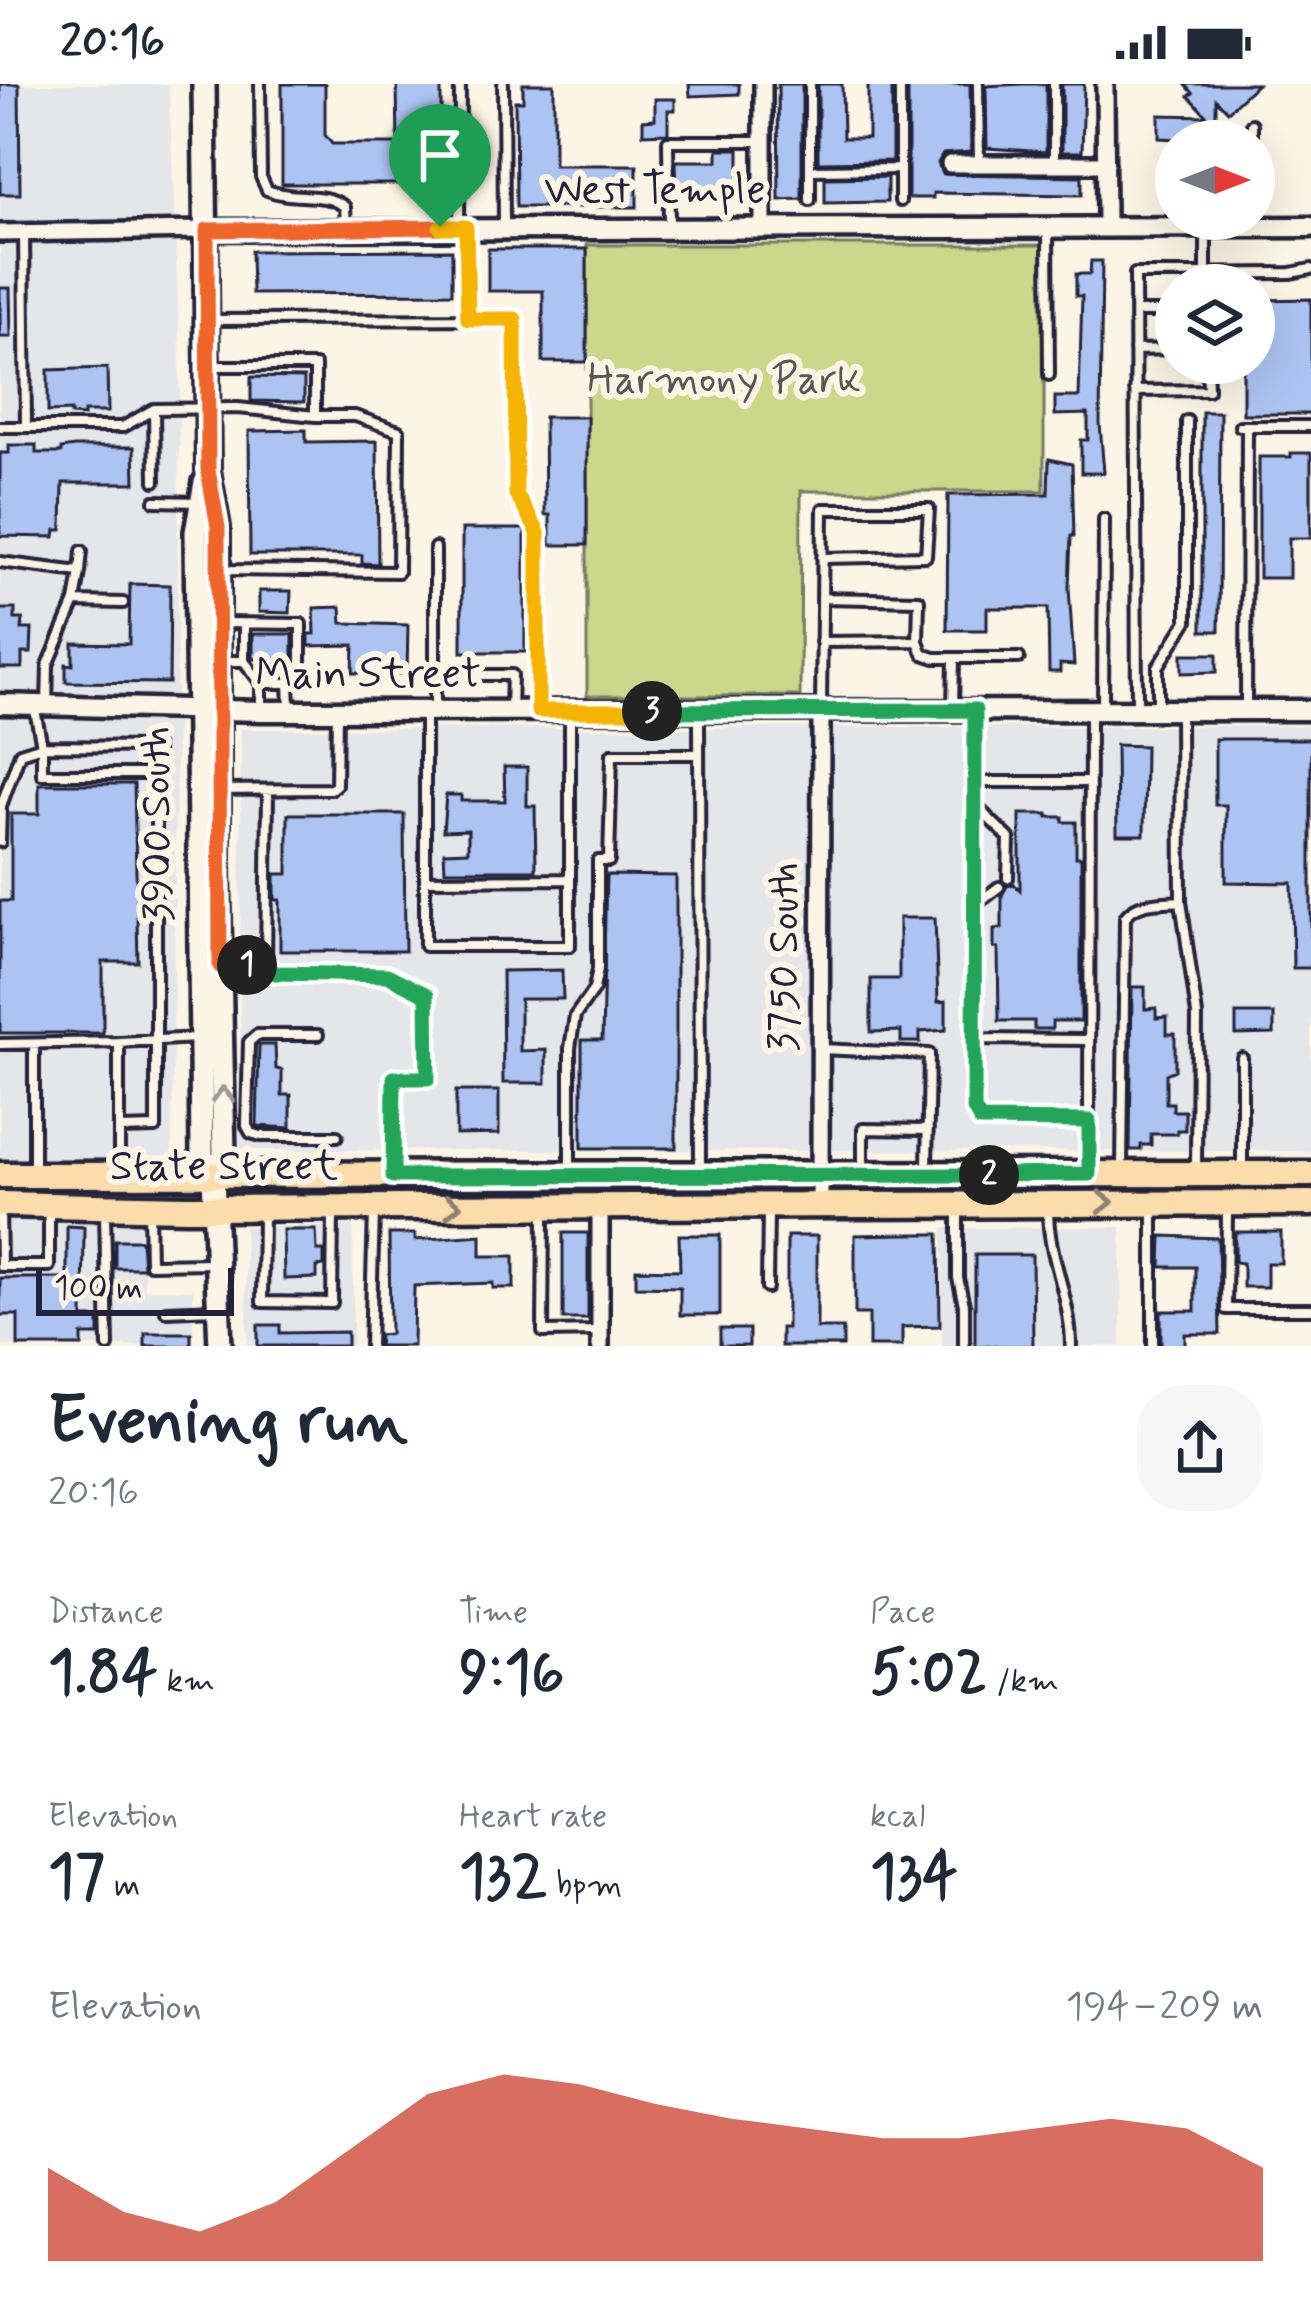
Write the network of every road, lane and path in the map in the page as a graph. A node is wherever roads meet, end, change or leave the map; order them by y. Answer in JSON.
{"nodes":[{"id":1,"x":204,"y":84,"type":"edge"},
{"id":2,"x":260,"y":84,"type":"edge"},
{"id":3,"x":460,"y":84,"type":"edge"},
{"id":4,"x":503,"y":84,"type":"edge"},
{"id":5,"x":763,"y":84,"type":"edge"},
{"id":6,"x":810,"y":84,"type":"edge"},
{"id":7,"x":900,"y":84,"type":"edge"},
{"id":8,"x":979,"y":84,"type":"edge"},
{"id":9,"x":1054,"y":84,"type":"edge"},
{"id":10,"x":1106,"y":84,"type":"edge"},
{"id":11,"x":763,"y":141,"type":"junction"},
{"id":12,"x":950,"y":164,"type":"dead end"},
{"id":13,"x":979,"y":164,"type":"junction"},
{"id":14,"x":1054,"y":164,"type":"junction"},
{"id":15,"x":1106,"y":164,"type":"junction"},
{"id":16,"x":810,"y":170,"type":"junction"},
{"id":17,"x":900,"y":170,"type":"junction"},
{"id":18,"x":810,"y":200,"type":"dead end"},
{"id":19,"x":900,"y":201,"type":"dead end"},
{"id":20,"x":1275,"y":225,"type":"edge"},
{"id":21,"x":504,"y":226,"type":"junction"},
{"id":22,"x":764,"y":226,"type":"junction"},
{"id":23,"x":346,"y":227,"type":"junction"},
{"id":24,"x":462,"y":227,"type":"junction"},
{"id":25,"x":669,"y":227,"type":"junction"},
{"id":26,"x":1048,"y":227,"type":"junction"},
{"id":27,"x":1106,"y":227,"type":"junction"},
{"id":28,"x":1155,"y":227,"type":"edge"},
{"id":29,"x":1311,"y":227,"type":"edge"},
{"id":30,"x":207,"y":230,"type":"junction"},
{"id":31,"x":0,"y":232,"type":"edge"},
{"id":32,"x":24,"y":232,"type":"junction"},
{"id":33,"x":1311,"y":268,"type":"edge"},
{"id":34,"x":1275,"y":273,"type":"edge"},
{"id":35,"x":1155,"y":274,"type":"edge"},
{"id":36,"x":1135,"y":312,"type":"junction"},
{"id":37,"x":1155,"y":312,"type":"edge"},
{"id":38,"x":468,"y":319,"type":"junction"},
{"id":39,"x":207,"y":320,"type":"junction"},
{"id":40,"x":1135,"y":350,"type":"junction"},
{"id":41,"x":1155,"y":350,"type":"edge"},
{"id":42,"x":207,"y":366,"type":"junction"},
{"id":43,"x":1049,"y":375,"type":"dead end"},
{"id":44,"x":1208,"y":384,"type":"edge"},
{"id":45,"x":1135,"y":391,"type":"junction"},
{"id":46,"x":207,"y":408,"type":"junction"},
{"id":47,"x":154,"y":409,"type":"junction"},
{"id":48,"x":316,"y":416,"type":"junction"},
{"id":49,"x":1187,"y":422,"type":"dead end"},
{"id":50,"x":1311,"y":426,"type":"edge"},
{"id":51,"x":0,"y":427,"type":"edge"},
{"id":52,"x":26,"y":427,"type":"junction"},
{"id":53,"x":208,"y":470,"type":"junction"},
{"id":54,"x":155,"y":482,"type":"dead end"},
{"id":55,"x":155,"y":501,"type":"dead end"},
{"id":56,"x":202,"y":502,"type":"junction"},
{"id":57,"x":1104,"y":519,"type":"dead end"},
{"id":58,"x":435,"y":548,"type":"dead end"},
{"id":59,"x":82,"y":551,"type":"dead end"},
{"id":60,"x":822,"y":557,"type":"junction"},
{"id":61,"x":0,"y":562,"type":"edge"},
{"id":62,"x":218,"y":570,"type":"junction"},
{"id":63,"x":80,"y":572,"type":"junction"},
{"id":64,"x":822,"y":598,"type":"junction"},
{"id":65,"x":75,"y":602,"type":"junction"},
{"id":66,"x":123,"y":603,"type":"dead end"},
{"id":67,"x":219,"y":623,"type":"junction"},
{"id":68,"x":244,"y":624,"type":"junction"},
{"id":69,"x":918,"y":641,"type":"junction"},
{"id":70,"x":821,"y":642,"type":"junction"},
{"id":71,"x":954,"y":658,"type":"junction"},
{"id":72,"x":1019,"y":658,"type":"dead end"},
{"id":73,"x":219,"y":662,"type":"junction"},
{"id":74,"x":244,"y":662,"type":"junction"},
{"id":75,"x":435,"y":675,"type":"junction"},
{"id":76,"x":261,"y":682,"type":"junction"},
{"id":77,"x":289,"y":683,"type":"junction"},
{"id":78,"x":0,"y":704,"type":"edge"},
{"id":79,"x":40,"y":705,"type":"junction"},
{"id":80,"x":207,"y":710,"type":"junction"},
{"id":81,"x":952,"y":710,"type":"junction"},
{"id":82,"x":975,"y":710,"type":"junction"},
{"id":83,"x":1096,"y":710,"type":"junction"},
{"id":84,"x":1137,"y":710,"type":"junction"},
{"id":85,"x":1158,"y":710,"type":"junction"},
{"id":86,"x":1180,"y":710,"type":"junction"},
{"id":87,"x":1246,"y":710,"type":"junction"},
{"id":88,"x":1311,"y":710,"type":"edge"},
{"id":89,"x":261,"y":711,"type":"junction"},
{"id":90,"x":290,"y":711,"type":"junction"},
{"id":91,"x":338,"y":711,"type":"junction"},
{"id":92,"x":430,"y":711,"type":"junction"},
{"id":93,"x":511,"y":711,"type":"junction"},
{"id":94,"x":538,"y":711,"type":"junction"},
{"id":95,"x":570,"y":711,"type":"junction"},
{"id":96,"x":699,"y":711,"type":"junction"},
{"id":97,"x":820,"y":711,"type":"junction"},
{"id":98,"x":42,"y":746,"type":"junction"},
{"id":99,"x":699,"y":754,"type":"junction"},
{"id":100,"x":156,"y":774,"type":"junction"},
{"id":101,"x":975,"y":782,"type":"junction"},
{"id":102,"x":1089,"y":782,"type":"junction"},
{"id":103,"x":218,"y":790,"type":"junction"},
{"id":104,"x":268,"y":790,"type":"junction"},
{"id":105,"x":975,"y":805,"type":"junction"},
{"id":106,"x":0,"y":842,"type":"edge"},
{"id":107,"x":1008,"y":878,"type":"dead end"},
{"id":108,"x":570,"y":879,"type":"junction"},
{"id":109,"x":425,"y":880,"type":"junction"},
{"id":110,"x":999,"y":887,"type":"dead end"},
{"id":111,"x":1181,"y":902,"type":"junction"},
{"id":112,"x":975,"y":904,"type":"junction"},
{"id":113,"x":266,"y":965,"type":"junction"},
{"id":114,"x":220,"y":966,"type":"junction"},
{"id":115,"x":318,"y":1035,"type":"dead end"},
{"id":116,"x":199,"y":1038,"type":"junction"},
{"id":117,"x":974,"y":1039,"type":"junction"},
{"id":118,"x":1089,"y":1040,"type":"junction"},
{"id":119,"x":119,"y":1042,"type":"junction"},
{"id":120,"x":157,"y":1042,"type":"junction"},
{"id":121,"x":34,"y":1043,"type":"junction"},
{"id":122,"x":0,"y":1044,"type":"edge"},
{"id":123,"x":820,"y":1049,"type":"junction"},
{"id":124,"x":1242,"y":1058,"type":"dead end"},
{"id":125,"x":1089,"y":1121,"type":"junction"},
{"id":126,"x":119,"y":1129,"type":"junction"},
{"id":127,"x":928,"y":1130,"type":"junction"},
{"id":128,"x":337,"y":1136,"type":"dead end"},
{"id":129,"x":0,"y":1174,"type":"edge"},
{"id":130,"x":34,"y":1174,"type":"junction"},
{"id":131,"x":1089,"y":1174,"type":"junction"},
{"id":132,"x":1122,"y":1174,"type":"junction"},
{"id":133,"x":1195,"y":1174,"type":"junction"},
{"id":134,"x":1242,"y":1174,"type":"junction"},
{"id":135,"x":1311,"y":1174,"type":"edge"},
{"id":136,"x":118,"y":1175,"type":"junction"},
{"id":137,"x":571,"y":1175,"type":"junction"},
{"id":138,"x":700,"y":1175,"type":"junction"},
{"id":139,"x":213,"y":1176,"type":"junction"},
{"id":140,"x":393,"y":1176,"type":"junction"},
{"id":141,"x":820,"y":1176,"type":"junction"},
{"id":142,"x":863,"y":1176,"type":"junction"},
{"id":143,"x":927,"y":1176,"type":"junction"},
{"id":144,"x":820,"y":1202,"type":"junction"},
{"id":145,"x":958,"y":1202,"type":"junction"},
{"id":146,"x":1048,"y":1202,"type":"junction"},
{"id":147,"x":1153,"y":1202,"type":"junction"},
{"id":148,"x":1227,"y":1202,"type":"junction"},
{"id":149,"x":769,"y":1203,"type":"junction"},
{"id":150,"x":1311,"y":1203,"type":"edge"},
{"id":151,"x":0,"y":1204,"type":"edge"},
{"id":152,"x":49,"y":1205,"type":"junction"},
{"id":153,"x":544,"y":1205,"type":"junction"},
{"id":154,"x":600,"y":1205,"type":"junction"},
{"id":155,"x":105,"y":1206,"type":"junction"},
{"id":156,"x":333,"y":1206,"type":"junction"},
{"id":157,"x":374,"y":1206,"type":"junction"},
{"id":158,"x":149,"y":1207,"type":"junction"},
{"id":159,"x":263,"y":1207,"type":"junction"},
{"id":160,"x":213,"y":1208,"type":"junction"},
{"id":161,"x":214,"y":1263,"type":"junction"},
{"id":162,"x":766,"y":1288,"type":"dead end"},
{"id":163,"x":218,"y":1309,"type":"junction"},
{"id":164,"x":1311,"y":1309,"type":"edge"},
{"id":165,"x":166,"y":1311,"type":"dead end"},
{"id":166,"x":600,"y":1339,"type":"edge"},
{"id":167,"x":108,"y":1346,"type":"edge"},
{"id":168,"x":220,"y":1346,"type":"edge"},
{"id":169,"x":370,"y":1346,"type":"edge"},
{"id":170,"x":964,"y":1346,"type":"edge"},
{"id":171,"x":1072,"y":1346,"type":"edge"},
{"id":172,"x":1153,"y":1346,"type":"edge"}],
"edges":[{"from":1,"to":30,"type":"main road","name":"3900 South"},
{"from":2,"to":23,"type":"lane"},
{"from":3,"to":24,"type":"lane"},
{"from":4,"to":21,"type":"lane"},
{"from":5,"to":11,"type":"street"},
{"from":6,"to":16,"type":"lane"},
{"from":7,"to":17,"type":"lane"},
{"from":8,"to":13,"type":"lane"},
{"from":9,"to":14,"type":"lane"},
{"from":10,"to":15,"type":"street"},
{"from":11,"to":22,"type":"street"},
{"from":11,"to":25,"type":"lane"},
{"from":12,"to":13,"type":"street"},
{"from":13,"to":14,"type":"street"},
{"from":14,"to":15,"type":"street"},
{"from":15,"to":27,"type":"street"},
{"from":16,"to":17,"type":"lane"},
{"from":16,"to":18,"type":"lane"},
{"from":17,"to":19,"type":"lane"},
{"from":20,"to":29,"type":"street","name":"West Temple"},
{"from":21,"to":24,"type":"street","name":"West Temple"},
{"from":21,"to":25,"type":"street","name":"West Temple"},
{"from":22,"to":25,"type":"street","name":"West Temple"},
{"from":22,"to":26,"type":"street","name":"West Temple"},
{"from":23,"to":24,"type":"street","name":"West Temple"},
{"from":23,"to":30,"type":"street","name":"West Temple"},
{"from":24,"to":38,"type":"lane"},
{"from":26,"to":27,"type":"street","name":"West Temple"},
{"from":26,"to":43,"type":"lane"},
{"from":27,"to":28,"type":"street","name":"West Temple"},
{"from":30,"to":32,"type":"street","name":"West Temple"},
{"from":30,"to":39,"type":"main road","name":"3900 South"},
{"from":31,"to":32,"type":"street","name":"West Temple"},
{"from":32,"to":52,"type":"lane"},
{"from":33,"to":34,"type":"lane"},
{"from":35,"to":36,"type":"lane"},
{"from":36,"to":37,"type":"lane"},
{"from":36,"to":40,"type":"lane"},
{"from":38,"to":39,"type":"lane"},
{"from":38,"to":94,"type":"lane"},
{"from":39,"to":42,"type":"main road","name":"3900 South"},
{"from":40,"to":41,"type":"lane"},
{"from":40,"to":45,"type":"lane"},
{"from":42,"to":46,"type":"main road","name":"3900 South"},
{"from":42,"to":48,"type":"lane"},
{"from":44,"to":45,"type":"lane"},
{"from":45,"to":84,"type":"lane"},
{"from":46,"to":47,"type":"lane"},
{"from":46,"to":48,"type":"lane"},
{"from":46,"to":53,"type":"main road","name":"3900 South"},
{"from":47,"to":52,"type":"lane"},
{"from":47,"to":54,"type":"lane"},
{"from":48,"to":62,"type":"lane"},
{"from":49,"to":85,"type":"lane"},
{"from":50,"to":87,"type":"lane"},
{"from":51,"to":52,"type":"lane"},
{"from":53,"to":56,"type":"main road","name":"3900 South"},
{"from":53,"to":62,"type":"main road","name":"3900 South"},
{"from":55,"to":56,"type":"lane"},
{"from":56,"to":80,"type":"main road","name":"3900 South"},
{"from":57,"to":83,"type":"lane"},
{"from":58,"to":75,"type":"lane"},
{"from":59,"to":63,"type":"lane"},
{"from":60,"to":60,"type":"lane"},
{"from":60,"to":64,"type":"lane"},
{"from":61,"to":63,"type":"lane"},
{"from":62,"to":67,"type":"main road","name":"3900 South"},
{"from":63,"to":65,"type":"lane"},
{"from":64,"to":69,"type":"lane"},
{"from":64,"to":70,"type":"lane"},
{"from":65,"to":66,"type":"lane"},
{"from":65,"to":79,"type":"lane"},
{"from":67,"to":68,"type":"lane"},
{"from":67,"to":73,"type":"main road","name":"3900 South"},
{"from":68,"to":74,"type":"lane"},
{"from":68,"to":77,"type":"lane"},
{"from":69,"to":70,"type":"lane"},
{"from":69,"to":71,"type":"lane"},
{"from":70,"to":97,"type":"lane"},
{"from":71,"to":72,"type":"lane"},
{"from":71,"to":81,"type":"lane"},
{"from":73,"to":74,"type":"lane"},
{"from":73,"to":80,"type":"main road","name":"3900 South"},
{"from":74,"to":76,"type":"lane"},
{"from":75,"to":92,"type":"lane"},
{"from":75,"to":93,"type":"lane"},
{"from":76,"to":77,"type":"lane"},
{"from":76,"to":89,"type":"lane"},
{"from":77,"to":90,"type":"lane"},
{"from":78,"to":79,"type":"street","name":"Main Street"},
{"from":79,"to":80,"type":"street","name":"Main Street"},
{"from":79,"to":98,"type":"lane"},
{"from":80,"to":89,"type":"street","name":"Main Street"},
{"from":80,"to":103,"type":"main road","name":"3900 South"},
{"from":80,"to":116,"type":"main road","name":"3900 South"},
{"from":81,"to":82,"type":"street","name":"Main Street"},
{"from":81,"to":97,"type":"street","name":"Main Street"},
{"from":82,"to":83,"type":"street","name":"Main Street"},
{"from":82,"to":101,"type":"lane"},
{"from":83,"to":84,"type":"street","name":"Main Street"},
{"from":83,"to":102,"type":"lane"},
{"from":84,"to":85,"type":"street","name":"Main Street"},
{"from":85,"to":86,"type":"street","name":"Main Street"},
{"from":86,"to":87,"type":"street","name":"Main Street"},
{"from":86,"to":111,"type":"lane"},
{"from":87,"to":88,"type":"street","name":"Main Street"},
{"from":89,"to":90,"type":"street","name":"Main Street"},
{"from":90,"to":91,"type":"street","name":"Main Street"},
{"from":91,"to":92,"type":"street","name":"Main Street"},
{"from":91,"to":104,"type":"lane"},
{"from":92,"to":93,"type":"street","name":"Main Street"},
{"from":92,"to":109,"type":"lane"},
{"from":93,"to":94,"type":"street","name":"Main Street"},
{"from":94,"to":95,"type":"street","name":"Main Street"},
{"from":95,"to":96,"type":"street","name":"Main Street"},
{"from":95,"to":108,"type":"lane"},
{"from":96,"to":97,"type":"street","name":"Main Street"},
{"from":96,"to":99,"type":"lane"},
{"from":97,"to":123,"type":"street","name":"3750 South"},
{"from":98,"to":100,"type":"lane"},
{"from":98,"to":100,"type":"lane"},
{"from":98,"to":106,"type":"lane"},
{"from":99,"to":137,"type":"lane"},
{"from":99,"to":138,"type":"lane"},
{"from":100,"to":120,"type":"lane"},
{"from":101,"to":102,"type":"lane"},
{"from":101,"to":105,"type":"lane"},
{"from":102,"to":118,"type":"lane"},
{"from":103,"to":104,"type":"lane"},
{"from":103,"to":114,"type":"main road","name":"3900 South"},
{"from":104,"to":113,"type":"lane"},
{"from":105,"to":107,"type":"lane"},
{"from":105,"to":112,"type":"lane"},
{"from":108,"to":109,"type":"lane"},
{"from":108,"to":109,"type":"lane"},
{"from":110,"to":112,"type":"lane"},
{"from":111,"to":132,"type":"lane"},
{"from":111,"to":133,"type":"lane"},
{"from":112,"to":117,"type":"lane"},
{"from":113,"to":114,"type":"lane"},
{"from":113,"to":140,"type":"lane"},
{"from":139,"to":114,"type":"main road","name":"3900 South","one_way":true},
{"from":115,"to":128,"type":"lane"},
{"from":116,"to":120,"type":"lane"},
{"from":116,"to":139,"type":"main road","name":"3900 South"},
{"from":117,"to":118,"type":"lane"},
{"from":117,"to":125,"type":"lane"},
{"from":118,"to":125,"type":"lane"},
{"from":119,"to":120,"type":"lane"},
{"from":119,"to":121,"type":"lane"},
{"from":119,"to":126,"type":"lane"},
{"from":120,"to":126,"type":"lane"},
{"from":121,"to":122,"type":"lane"},
{"from":121,"to":130,"type":"lane"},
{"from":123,"to":127,"type":"lane"},
{"from":123,"to":141,"type":"street","name":"3750 South"},
{"from":124,"to":134,"type":"lane"},
{"from":125,"to":131,"type":"lane"},
{"from":126,"to":136,"type":"lane"},
{"from":127,"to":142,"type":"lane"},
{"from":127,"to":143,"type":"lane"},
{"from":129,"to":130,"type":"main road","name":"State Street"},
{"from":130,"to":136,"type":"main road","name":"State Street"},
{"from":131,"to":132,"type":"main road","name":"State Street"},
{"from":131,"to":143,"type":"main road","name":"State Street"},
{"from":132,"to":133,"type":"main road","name":"State Street"},
{"from":133,"to":134,"type":"main road","name":"State Street"},
{"from":134,"to":135,"type":"main road","name":"State Street"},
{"from":136,"to":139,"type":"main road","name":"State Street"},
{"from":137,"to":138,"type":"main road","name":"State Street"},
{"from":137,"to":140,"type":"main road","name":"State Street"},
{"from":138,"to":141,"type":"main road","name":"State Street"},
{"from":139,"to":140,"type":"main road","name":"State Street"},
{"from":139,"to":160,"type":"main road","name":"3900 South"},
{"from":141,"to":142,"type":"main road","name":"State Street"},
{"from":141,"to":144,"type":"street","name":"3750 South"},
{"from":142,"to":143,"type":"main road","name":"State Street"},
{"from":144,"to":145,"type":"main road","name":"State Street"},
{"from":144,"to":149,"type":"main road","name":"State Street"},
{"from":145,"to":146,"type":"main road","name":"State Street"},
{"from":145,"to":170,"type":"lane"},
{"from":146,"to":147,"type":"main road","name":"State Street","one_way":true},
{"from":146,"to":171,"type":"lane"},
{"from":147,"to":148,"type":"main road","name":"State Street"},
{"from":147,"to":172,"type":"lane"},
{"from":148,"to":150,"type":"main road","name":"State Street"},
{"from":148,"to":164,"type":"lane"},
{"from":149,"to":154,"type":"main road","name":"State Street"},
{"from":149,"to":162,"type":"lane"},
{"from":151,"to":152,"type":"main road","name":"State Street"},
{"from":151,"to":152,"type":"lane"},
{"from":152,"to":155,"type":"main road","name":"State Street"},
{"from":153,"to":154,"type":"main road","name":"State Street"},
{"from":157,"to":153,"type":"main road","name":"State Street","one_way":true},
{"from":153,"to":166,"type":"lane"},
{"from":154,"to":166,"type":"street"},
{"from":155,"to":158,"type":"main road","name":"State Street"},
{"from":155,"to":167,"type":"lane"},
{"from":156,"to":157,"type":"main road","name":"State Street"},
{"from":156,"to":159,"type":"main road","name":"State Street"},
{"from":156,"to":159,"type":"lane"},
{"from":157,"to":169,"type":"lane"},
{"from":158,"to":160,"type":"main road","name":"State Street"},
{"from":158,"to":161,"type":"lane"},
{"from":159,"to":160,"type":"main road","name":"State Street"},
{"from":160,"to":161,"type":"main road","name":"3900 South"},
{"from":161,"to":163,"type":"main road","name":"3900 South"},
{"from":163,"to":165,"type":"lane"},
{"from":163,"to":168,"type":"main road","name":"3900 South"}]}
